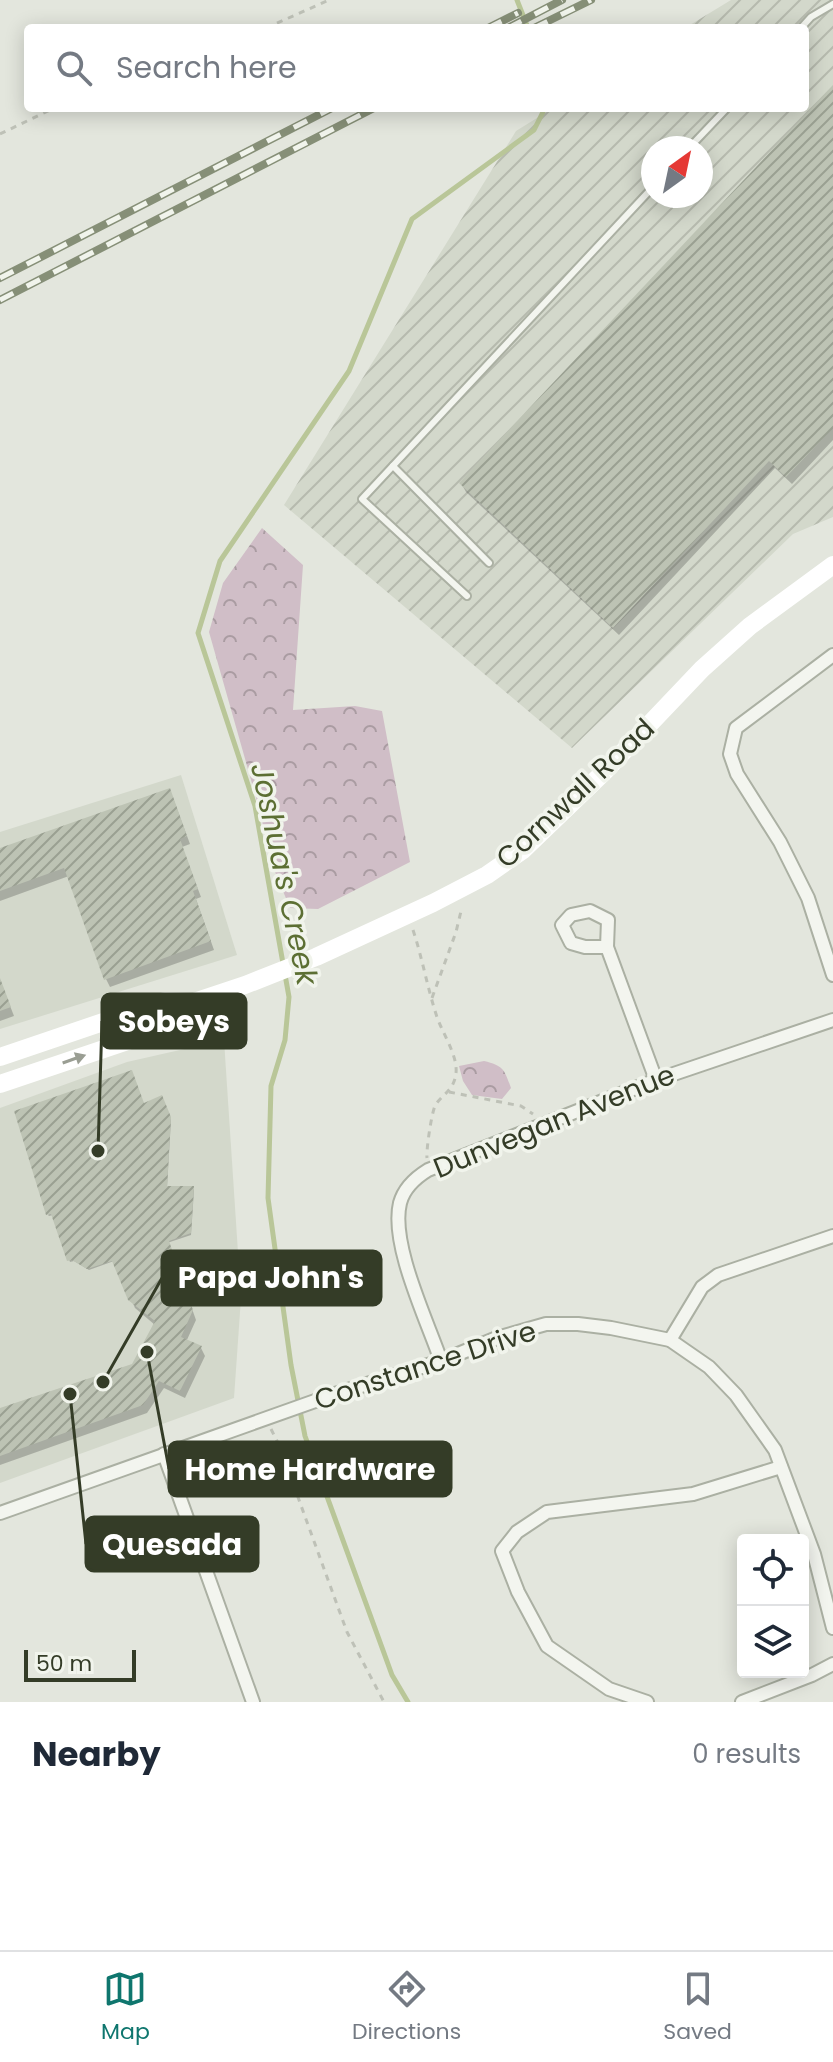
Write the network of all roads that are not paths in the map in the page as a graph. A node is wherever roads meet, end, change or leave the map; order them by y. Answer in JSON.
{"nodes":[{"id":1,"x":833,"y":4,"type":"edge"},
{"id":2,"x":805,"y":24,"type":"edge"},
{"id":3,"x":723,"y":112,"type":"edge"},
{"id":4,"x":700,"y":136,"type":"edge"},
{"id":5,"x":641,"y":200,"type":"edge"},
{"id":6,"x":393,"y":466,"type":"junction"},
{"id":7,"x":489,"y":563,"type":"dead end"},
{"id":8,"x":833,"y":565,"type":"edge"},
{"id":9,"x":467,"y":596,"type":"dead end"},
{"id":10,"x":833,"y":655,"type":"edge"},
{"id":11,"x":607,"y":947,"type":"dead end"},
{"id":12,"x":833,"y":975,"type":"edge"},
{"id":13,"x":194,"y":1002,"type":"junction"},
{"id":14,"x":833,"y":1020,"type":"edge"},
{"id":15,"x":0,"y":1057,"type":"edge"},
{"id":16,"x":656,"y":1080,"type":"junction"},
{"id":17,"x":0,"y":1084,"type":"edge"},
{"id":18,"x":833,"y":1236,"type":"edge"},
{"id":19,"x":670,"y":1340,"type":"junction"},
{"id":20,"x":441,"y":1361,"type":"junction"},
{"id":21,"x":164,"y":1454,"type":"junction"},
{"id":22,"x":781,"y":1467,"type":"junction"},
{"id":23,"x":0,"y":1513,"type":"edge"},
{"id":24,"x":833,"y":1628,"type":"edge"},
{"id":25,"x":833,"y":1664,"type":"edge"},
{"id":26,"x":253,"y":1702,"type":"edge"},
{"id":27,"x":647,"y":1702,"type":"edge"},
{"id":28,"x":742,"y":1702,"type":"edge"}],
"edges":[{"from":1,"to":2,"type":"lane"},
{"from":3,"to":4,"type":"lane"},
{"from":5,"to":6,"type":"lane"},
{"from":6,"to":7,"type":"lane"},
{"from":6,"to":9,"type":"lane"},
{"from":8,"to":13,"type":"main road","name":"Cornwall Road"},
{"from":10,"to":12,"type":"street"},
{"from":11,"to":16,"type":"street"},
{"from":13,"to":15,"type":"main road","name":"Cornwall Road"},
{"from":17,"to":13,"type":"main road","name":"Cornwall Road","one_way":true},
{"from":14,"to":16,"type":"street","name":"Dunvegan Avenue"},
{"from":16,"to":20,"type":"street","name":"Dunvegan Avenue"},
{"from":18,"to":19,"type":"street"},
{"from":19,"to":20,"type":"street","name":"Constance Drive"},
{"from":19,"to":22,"type":"street","name":"Constance Drive"},
{"from":20,"to":21,"type":"street","name":"Constance Drive"},
{"from":21,"to":23,"type":"street","name":"Constance Drive"},
{"from":21,"to":26,"type":"street"},
{"from":22,"to":24,"type":"street","name":"Constance Drive"},
{"from":22,"to":27,"type":"street"},
{"from":25,"to":28,"type":"street"}]}
